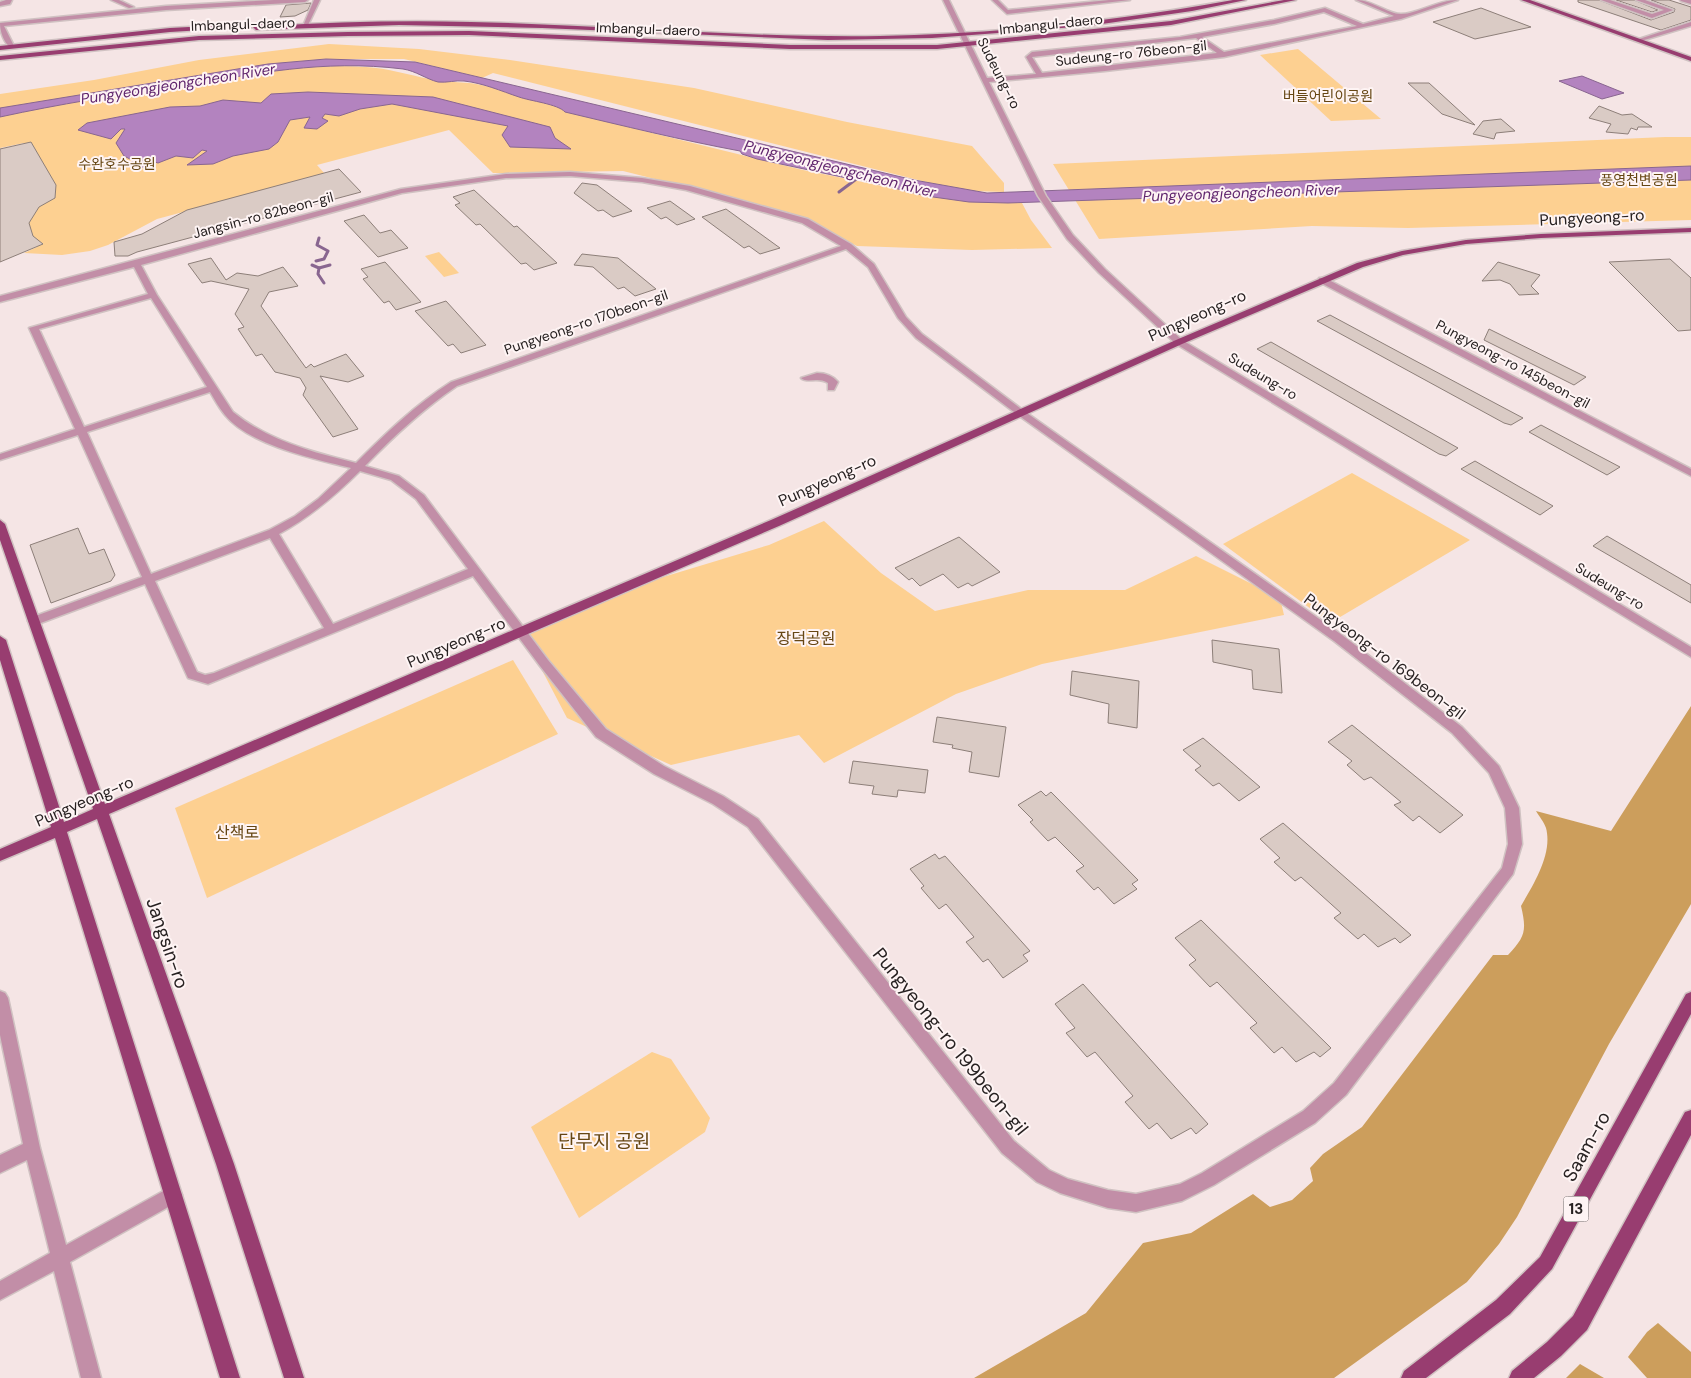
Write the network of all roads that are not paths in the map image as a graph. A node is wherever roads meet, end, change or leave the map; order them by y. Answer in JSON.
{"nodes":[{"id":1,"x":9,"y":0,"type":"edge"},
{"id":2,"x":114,"y":0,"type":"edge"},
{"id":3,"x":305,"y":0,"type":"edge"},
{"id":4,"x":317,"y":0,"type":"edge"},
{"id":5,"x":946,"y":0,"type":"edge"},
{"id":6,"x":995,"y":0,"type":"edge"},
{"id":7,"x":1127,"y":0,"type":"edge"},
{"id":8,"x":1243,"y":0,"type":"edge"},
{"id":9,"x":1293,"y":0,"type":"edge"},
{"id":10,"x":1359,"y":0,"type":"edge"},
{"id":11,"x":1378,"y":0,"type":"edge"},
{"id":12,"x":1455,"y":0,"type":"edge"},
{"id":13,"x":1524,"y":0,"type":"edge"},
{"id":14,"x":1604,"y":0,"type":"edge"},
{"id":15,"x":1639,"y":0,"type":"edge"},
{"id":16,"x":1683,"y":0,"type":"edge"},
{"id":17,"x":1691,"y":2,"type":"edge"},
{"id":18,"x":1367,"y":3,"type":"junction"},
{"id":19,"x":0,"y":4,"type":"edge"},
{"id":20,"x":131,"y":7,"type":"dead end"},
{"id":21,"x":1670,"y":10,"type":"junction"},
{"id":22,"x":1677,"y":12,"type":"dead end"},
{"id":23,"x":1399,"y":16,"type":"junction"},
{"id":24,"x":1410,"y":20,"type":"dead end"},
{"id":25,"x":1691,"y":24,"type":"edge"},
{"id":26,"x":0,"y":25,"type":"edge"},
{"id":27,"x":305,"y":25,"type":"junction"},
{"id":28,"x":285,"y":26,"type":"junction"},
{"id":29,"x":1363,"y":26,"type":"junction"},
{"id":30,"x":962,"y":34,"type":"junction"},
{"id":31,"x":289,"y":35,"type":"junction"},
{"id":32,"x":1198,"y":36,"type":"junction"},
{"id":33,"x":1639,"y":40,"type":"junction"},
{"id":34,"x":968,"y":45,"type":"junction"},
{"id":35,"x":11,"y":46,"type":"junction"},
{"id":36,"x":0,"y":48,"type":"edge"},
{"id":37,"x":0,"y":52,"type":"edge"},
{"id":38,"x":1224,"y":55,"type":"junction"},
{"id":39,"x":0,"y":58,"type":"edge"},
{"id":40,"x":1691,"y":59,"type":"edge"},
{"id":41,"x":0,"y":63,"type":"edge"},
{"id":42,"x":1040,"y":76,"type":"junction"},
{"id":43,"x":985,"y":80,"type":"junction"},
{"id":44,"x":1691,"y":230,"type":"edge"},
{"id":45,"x":848,"y":246,"type":"junction"},
{"id":46,"x":136,"y":264,"type":"junction"},
{"id":47,"x":1322,"y":280,"type":"junction"},
{"id":48,"x":153,"y":295,"type":"junction"},
{"id":49,"x":0,"y":299,"type":"edge"},
{"id":50,"x":1179,"y":342,"type":"junction"},
{"id":51,"x":806,"y":378,"type":"dead end"},
{"id":52,"x":831,"y":388,"type":"dead end"},
{"id":53,"x":212,"y":389,"type":"junction"},
{"id":54,"x":1022,"y":413,"type":"junction"},
{"id":55,"x":82,"y":431,"type":"junction"},
{"id":56,"x":0,"y":457,"type":"edge"},
{"id":57,"x":358,"y":467,"type":"junction"},
{"id":58,"x":1691,"y":473,"type":"edge"},
{"id":59,"x":0,"y":524,"type":"edge"},
{"id":60,"x":273,"y":533,"type":"junction"},
{"id":61,"x":474,"y":571,"type":"junction"},
{"id":62,"x":148,"y":579,"type":"junction"},
{"id":63,"x":34,"y":621,"type":"junction"},
{"id":64,"x":330,"y":630,"type":"junction"},
{"id":65,"x":522,"y":632,"type":"junction"},
{"id":66,"x":0,"y":640,"type":"edge"},
{"id":67,"x":1691,"y":653,"type":"edge"},
{"id":68,"x":101,"y":812,"type":"junction"},
{"id":69,"x":60,"y":830,"type":"junction"},
{"id":70,"x":0,"y":855,"type":"edge"},
{"id":71,"x":0,"y":998,"type":"edge"},
{"id":72,"x":1691,"y":999,"type":"edge"},
{"id":73,"x":1403,"y":1009,"type":"joint"},
{"id":74,"x":3,"y":1034,"type":"edge"},
{"id":75,"x":1691,"y":1118,"type":"edge"},
{"id":76,"x":32,"y":1148,"type":"junction"},
{"id":77,"x":0,"y":1164,"type":"edge"},
{"id":78,"x":174,"y":1194,"type":"junction"},
{"id":79,"x":59,"y":1260,"type":"junction"},
{"id":80,"x":0,"y":1292,"type":"edge"},
{"id":81,"x":86,"y":1376,"type":"edge"},
{"id":82,"x":230,"y":1378,"type":"edge"},
{"id":83,"x":294,"y":1378,"type":"edge"},
{"id":84,"x":1411,"y":1378,"type":"edge"},
{"id":85,"x":1518,"y":1378,"type":"edge"}],
"edges":[{"from":1,"to":19,"type":"street"},
{"from":2,"to":20,"type":"street"},
{"from":3,"to":26,"type":"street"},
{"from":4,"to":27,"type":"street"},
{"from":5,"to":30,"type":"street","name":"Sudeung-ro"},
{"from":6,"to":7,"type":"street"},
{"from":8,"to":30,"type":"main road","name":"Imbangul-daero"},
{"from":9,"to":34,"type":"main road","name":"Imbangul-daero"},
{"from":10,"to":18,"type":"street"},
{"from":11,"to":18,"type":"street"},
{"from":12,"to":23,"type":"street","name":"Sudeung-ro 76beon-gil"},
{"from":13,"to":33,"type":"main road"},
{"from":14,"to":21,"type":"street"},
{"from":15,"to":21,"type":"street"},
{"from":16,"to":17,"type":"street"},
{"from":18,"to":23,"type":"street"},
{"from":21,"to":22,"type":"street"},
{"from":23,"to":24,"type":"street"},
{"from":23,"to":29,"type":"street","name":"Sudeung-ro 76beon-gil"},
{"from":25,"to":33,"type":"street"},
{"from":26,"to":35,"type":"street"},
{"from":27,"to":28,"type":"main road","name":"Imbangul-daero"},
{"from":27,"to":30,"type":"main road","name":"Imbangul-daero"},
{"from":28,"to":35,"type":"main road"},
{"from":28,"to":37,"type":"main road","name":"Imbangul-daero"},
{"from":29,"to":32,"type":"street","name":"Sudeung-ro 76beon-gil"},
{"from":29,"to":38,"type":"street","name":"Sudeung-ro 76beon-gil"},
{"from":30,"to":34,"type":"street","name":"Sudeung-ro"},
{"from":31,"to":34,"type":"main road","name":"Imbangul-daero"},
{"from":31,"to":39,"type":"main road","name":"Imbangul-daero"},
{"from":31,"to":41,"type":"main road"},
{"from":32,"to":38,"type":"street","name":"Sudeung-ro 76beon-gil"},
{"from":32,"to":42,"type":"street","name":"Sudeung-ro 76beon-gil"},
{"from":33,"to":40,"type":"main road"},
{"from":34,"to":43,"type":"street","name":"Sudeung-ro"},
{"from":35,"to":36,"type":"main road"},
{"from":38,"to":42,"type":"street","name":"Sudeung-ro 76beon-gil"},
{"from":42,"to":43,"type":"street","name":"Sudeung-ro 76beon-gil"},
{"from":43,"to":50,"type":"street","name":"Sudeung-ro"},
{"from":44,"to":47,"type":"main road","name":"Pungyeong-ro"},
{"from":45,"to":46,"type":"street","name":"Jangsin-ro 82beon-gil"},
{"from":45,"to":54,"type":"street"},
{"from":45,"to":57,"type":"street","name":"Pungyeong-ro 170beon-gil"},
{"from":46,"to":48,"type":"street","name":"Pungyeong-ro 199beon-gil"},
{"from":46,"to":49,"type":"street","name":"Jangsin-ro 82beon-gil"},
{"from":47,"to":50,"type":"main road","name":"Pungyeong-ro"},
{"from":47,"to":58,"type":"street","name":"Pungyeong-ro 145beon-gil"},
{"from":48,"to":53,"type":"street","name":"Pungyeong-ro 199beon-gil"},
{"from":48,"to":55,"type":"street"},
{"from":50,"to":54,"type":"main road","name":"Pungyeong-ro"},
{"from":50,"to":67,"type":"street","name":"Sudeung-ro"},
{"from":51,"to":52,"type":"street"},
{"from":53,"to":55,"type":"street"},
{"from":53,"to":57,"type":"street","name":"Pungyeong-ro 199beon-gil"},
{"from":54,"to":65,"type":"main road","name":"Pungyeong-ro"},
{"from":54,"to":73,"type":"street","name":"Pungyeong-ro 169beon-gil"},
{"from":55,"to":56,"type":"street"},
{"from":55,"to":62,"type":"street"},
{"from":57,"to":60,"type":"street","name":"Pungyeong-ro 170beon-gil"},
{"from":57,"to":61,"type":"street","name":"Pungyeong-ro 199beon-gil"},
{"from":59,"to":63,"type":"main road","name":"Jangsin-ro"},
{"from":60,"to":62,"type":"street","name":"Pungyeong-ro 170beon-gil"},
{"from":60,"to":64,"type":"street"},
{"from":61,"to":64,"type":"street"},
{"from":61,"to":65,"type":"street","name":"Pungyeong-ro 199beon-gil"},
{"from":62,"to":63,"type":"street","name":"Pungyeong-ro 170beon-gil"},
{"from":62,"to":64,"type":"street"},
{"from":63,"to":68,"type":"main road","name":"Jangsin-ro"},
{"from":65,"to":68,"type":"main road","name":"Pungyeong-ro"},
{"from":65,"to":73,"type":"street","name":"Pungyeong-ro 199beon-gil"},
{"from":66,"to":69,"type":"main road"},
{"from":68,"to":69,"type":"main road","name":"Pungyeong-ro"},
{"from":68,"to":83,"type":"main road","name":"Jangsin-ro"},
{"from":69,"to":70,"type":"main road","name":"Pungyeong-ro"},
{"from":69,"to":78,"type":"main road"},
{"from":71,"to":74,"type":"street"},
{"from":72,"to":84,"type":"main road","name":"Saam-ro","number":"13"},
{"from":74,"to":76,"type":"street"},
{"from":75,"to":85,"type":"main road"},
{"from":76,"to":77,"type":"street"},
{"from":76,"to":79,"type":"street"},
{"from":78,"to":79,"type":"street"},
{"from":78,"to":82,"type":"main road"},
{"from":79,"to":80,"type":"street"},
{"from":79,"to":81,"type":"street"}]}
